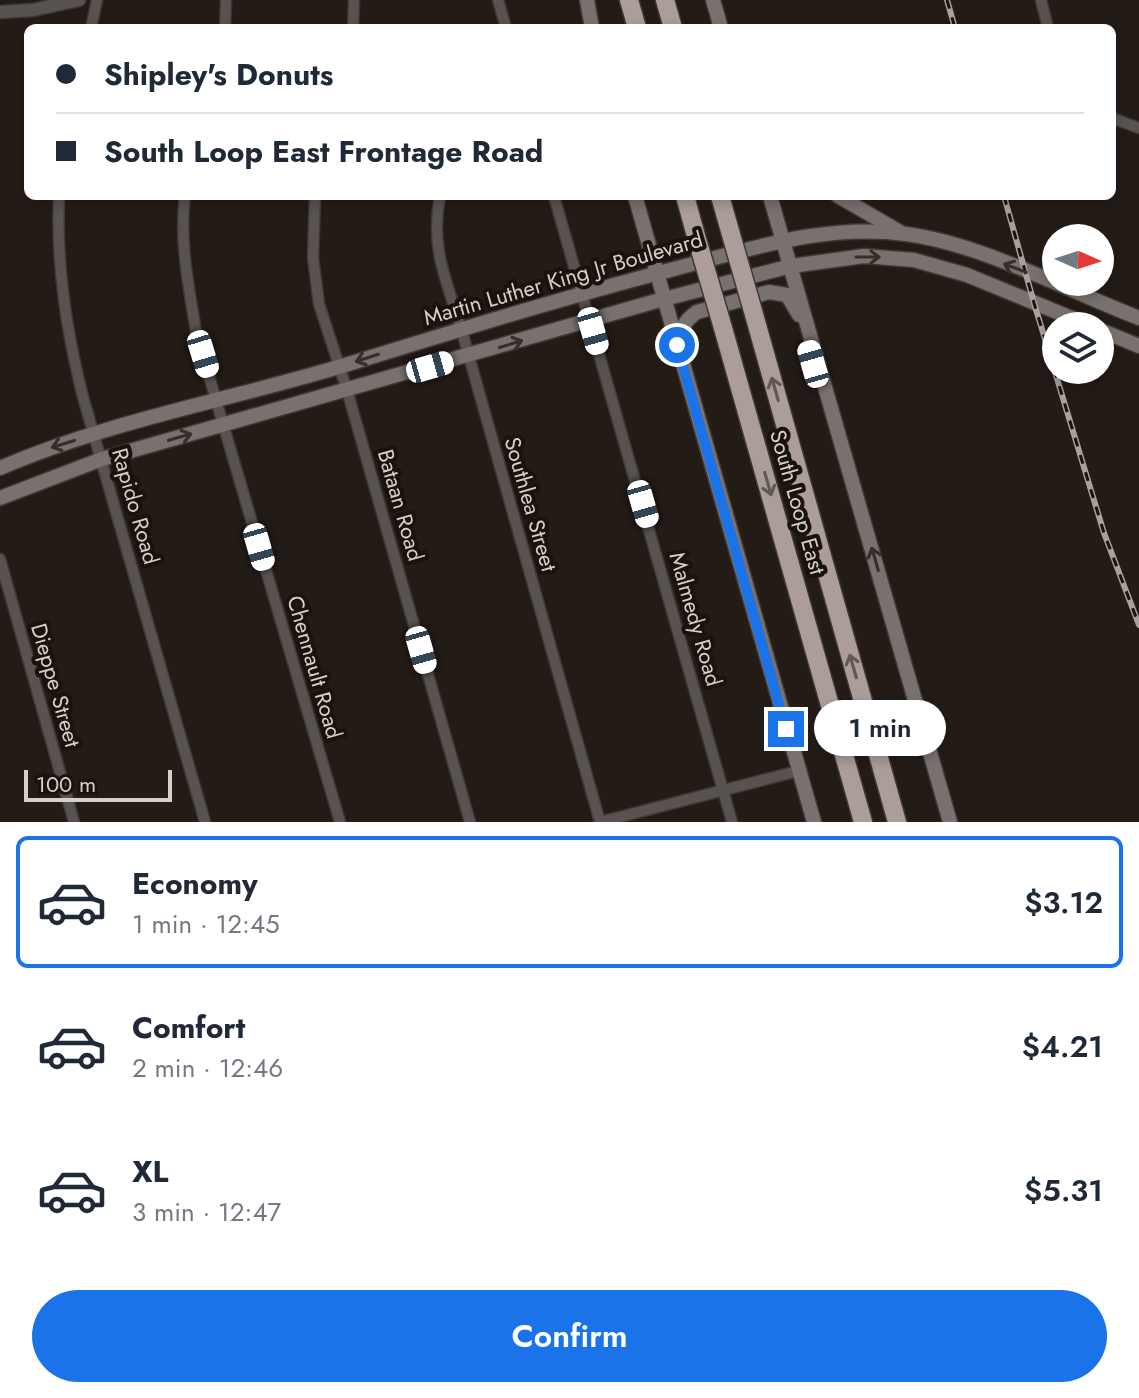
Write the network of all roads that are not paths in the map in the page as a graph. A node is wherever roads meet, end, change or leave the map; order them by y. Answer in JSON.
{"nodes":[{"id":1,"x":79,"y":0,"type":"edge"},
{"id":2,"x":97,"y":0,"type":"edge"},
{"id":3,"x":226,"y":0,"type":"edge"},
{"id":4,"x":354,"y":0,"type":"edge"},
{"id":5,"x":498,"y":0,"type":"edge"},
{"id":6,"x":587,"y":0,"type":"edge"},
{"id":7,"x":629,"y":0,"type":"edge"},
{"id":8,"x":665,"y":0,"type":"edge"},
{"id":9,"x":713,"y":0,"type":"edge"},
{"id":10,"x":1041,"y":0,"type":"edge"},
{"id":11,"x":0,"y":12,"type":"edge"},
{"id":12,"x":92,"y":24,"type":"edge"},
{"id":13,"x":225,"y":24,"type":"edge"},
{"id":14,"x":353,"y":24,"type":"edge"},
{"id":15,"x":505,"y":24,"type":"edge"},
{"id":16,"x":591,"y":24,"type":"edge"},
{"id":17,"x":636,"y":24,"type":"edge"},
{"id":18,"x":672,"y":24,"type":"edge"},
{"id":19,"x":720,"y":24,"type":"edge"},
{"id":20,"x":1047,"y":24,"type":"edge"},
{"id":21,"x":1116,"y":119,"type":"edge"},
{"id":22,"x":1139,"y":128,"type":"edge"},
{"id":23,"x":59,"y":200,"type":"edge"},
{"id":24,"x":185,"y":200,"type":"edge"},
{"id":25,"x":315,"y":200,"type":"edge"},
{"id":26,"x":440,"y":200,"type":"edge"},
{"id":27,"x":555,"y":200,"type":"edge"},
{"id":28,"x":636,"y":200,"type":"edge"},
{"id":29,"x":686,"y":200,"type":"edge"},
{"id":30,"x":721,"y":200,"type":"edge"},
{"id":31,"x":771,"y":200,"type":"edge"},
{"id":32,"x":845,"y":200,"type":"edge"},
{"id":33,"x":904,"y":234,"type":"junction"},
{"id":34,"x":783,"y":241,"type":"junction"},
{"id":35,"x":975,"y":252,"type":"junction"},
{"id":36,"x":791,"y":266,"type":"junction"},
{"id":37,"x":657,"y":274,"type":"junction"},
{"id":38,"x":967,"y":275,"type":"junction"},
{"id":39,"x":1042,"y":279,"type":"edge"},
{"id":40,"x":582,"y":295,"type":"junction"},
{"id":41,"x":1049,"y":296,"type":"edge"},
{"id":42,"x":1084,"y":296,"type":"edge"},
{"id":43,"x":664,"y":299,"type":"junction"},
{"id":44,"x":1045,"y":307,"type":"junction"},
{"id":45,"x":1057,"y":312,"type":"edge"},
{"id":46,"x":1139,"y":318,"type":"edge"},
{"id":47,"x":590,"y":320,"type":"junction"},
{"id":48,"x":461,"y":328,"type":"junction"},
{"id":49,"x":1114,"y":336,"type":"edge"},
{"id":50,"x":677,"y":345,"type":"junction"},
{"id":51,"x":1139,"y":346,"type":"edge"},
{"id":52,"x":469,"y":356,"type":"junction"},
{"id":53,"x":340,"y":366,"type":"junction"},
{"id":54,"x":347,"y":390,"type":"junction"},
{"id":55,"x":217,"y":399,"type":"junction"},
{"id":56,"x":832,"y":410,"type":"junction"},
{"id":57,"x":224,"y":425,"type":"junction"},
{"id":58,"x":95,"y":434,"type":"junction"},
{"id":59,"x":102,"y":459,"type":"junction"},
{"id":60,"x":0,"y":468,"type":"edge"},
{"id":61,"x":0,"y":498,"type":"edge"},
{"id":62,"x":0,"y":559,"type":"edge"},
{"id":63,"x":840,"y":740,"type":"junction"},
{"id":64,"x":798,"y":771,"type":"junction"},
{"id":65,"x":723,"y":789,"type":"junction"},
{"id":66,"x":74,"y":822,"type":"edge"},
{"id":67,"x":205,"y":822,"type":"edge"},
{"id":68,"x":340,"y":822,"type":"edge"},
{"id":69,"x":470,"y":822,"type":"edge"},
{"id":70,"x":600,"y":822,"type":"edge"},
{"id":71,"x":732,"y":822,"type":"edge"},
{"id":72,"x":814,"y":822,"type":"edge"},
{"id":73,"x":849,"y":822,"type":"edge"},
{"id":74,"x":863,"y":822,"type":"edge"},
{"id":75,"x":900,"y":822,"type":"edge"},
{"id":76,"x":950,"y":822,"type":"edge"}],
"edges":[{"from":1,"to":11,"type":"street"},
{"from":2,"to":12,"type":"street"},
{"from":3,"to":13,"type":"street"},
{"from":4,"to":14,"type":"street"},
{"from":5,"to":15,"type":"street"},
{"from":6,"to":16,"type":"main road"},
{"from":7,"to":17,"type":"highway"},
{"from":8,"to":18,"type":"highway"},
{"from":9,"to":19,"type":"main road"},
{"from":10,"to":20,"type":"street"},
{"from":21,"to":22,"type":"street"},
{"from":23,"to":58,"type":"street","name":"Rapido Road"},
{"from":24,"to":55,"type":"street","name":"Chennault Road"},
{"from":25,"to":53,"type":"street","name":"Bataan Road"},
{"from":26,"to":48,"type":"street","name":"Southlea Street"},
{"from":27,"to":40,"type":"street","name":"Malmedy Road"},
{"from":28,"to":37,"type":"main road"},
{"from":29,"to":63,"type":"highway","name":"South Loop East","one_way":true,"bridge":true},
{"from":75,"to":30,"type":"highway","name":"South Loop East","one_way":true,"bridge":true},
{"from":31,"to":34,"type":"main road"},
{"from":32,"to":33,"type":"main road"},
{"from":33,"to":34,"type":"main road","name":"Martin Luther King Jr Boulevard"},
{"from":33,"to":35,"type":"main road","name":"Martin Luther King Jr Boulevard"},
{"from":34,"to":36,"type":"main road"},
{"from":34,"to":37,"type":"main road","name":"Martin Luther King Jr Boulevard"},
{"from":35,"to":38,"type":"main road"},
{"from":39,"to":35,"type":"main road","name":"Martin Luther King Jr Boulevard","one_way":true},
{"from":36,"to":38,"type":"main road","one_way":true},
{"from":36,"to":43,"type":"main road"},
{"from":36,"to":56,"type":"main road"},
{"from":37,"to":40,"type":"main road","name":"Martin Luther King Jr Boulevard"},
{"from":37,"to":43,"type":"main road"},
{"from":38,"to":44,"type":"main road"},
{"from":40,"to":47,"type":"street","name":"Malmedy Road"},
{"from":40,"to":48,"type":"main road","name":"Martin Luther King Jr Boulevard"},
{"from":41,"to":44,"type":"main road"},
{"from":42,"to":46,"type":"main road","name":"Martin Luther King Jr Boulevard"},
{"from":43,"to":47,"type":"main road"},
{"from":43,"to":50,"type":"main road"},
{"from":44,"to":45,"type":"main road"},
{"from":52,"to":47,"type":"main road","one_way":true},
{"from":47,"to":65,"type":"street","name":"Malmedy Road"},
{"from":48,"to":52,"type":"street","name":"Southlea Street"},
{"from":48,"to":53,"type":"main road","name":"Martin Luther King Jr Boulevard","one_way":true},
{"from":49,"to":51,"type":"main road"},
{"from":50,"to":56,"type":"main road"},
{"from":50,"to":64,"type":"main road"},
{"from":52,"to":54,"type":"main road"},
{"from":52,"to":70,"type":"street","name":"Southlea Street"},
{"from":53,"to":54,"type":"street","name":"Bataan Road"},
{"from":53,"to":55,"type":"main road","name":"Martin Luther King Jr Boulevard"},
{"from":54,"to":57,"type":"main road"},
{"from":54,"to":69,"type":"street","name":"Bataan Road"},
{"from":55,"to":57,"type":"street","name":"Chennault Road"},
{"from":55,"to":58,"type":"main road","name":"Martin Luther King Jr Boulevard"},
{"from":76,"to":56,"type":"main road","one_way":true},
{"from":59,"to":57,"type":"main road","one_way":true},
{"from":57,"to":68,"type":"street","name":"Chennault Road"},
{"from":58,"to":59,"type":"street","name":"Rapido Road"},
{"from":58,"to":60,"type":"main road","name":"Martin Luther King Jr Boulevard","one_way":true},
{"from":59,"to":61,"type":"main road"},
{"from":59,"to":67,"type":"street","name":"Rapido Road"},
{"from":62,"to":66,"type":"street","name":"Dieppe Street"},
{"from":63,"to":73,"type":"highway"},
{"from":63,"to":74,"type":"highway","name":"South Loop East"},
{"from":64,"to":65,"type":"street"},
{"from":64,"to":72,"type":"main road"},
{"from":65,"to":70,"type":"street"},
{"from":65,"to":71,"type":"street","name":"Malmedy Road"}]}
